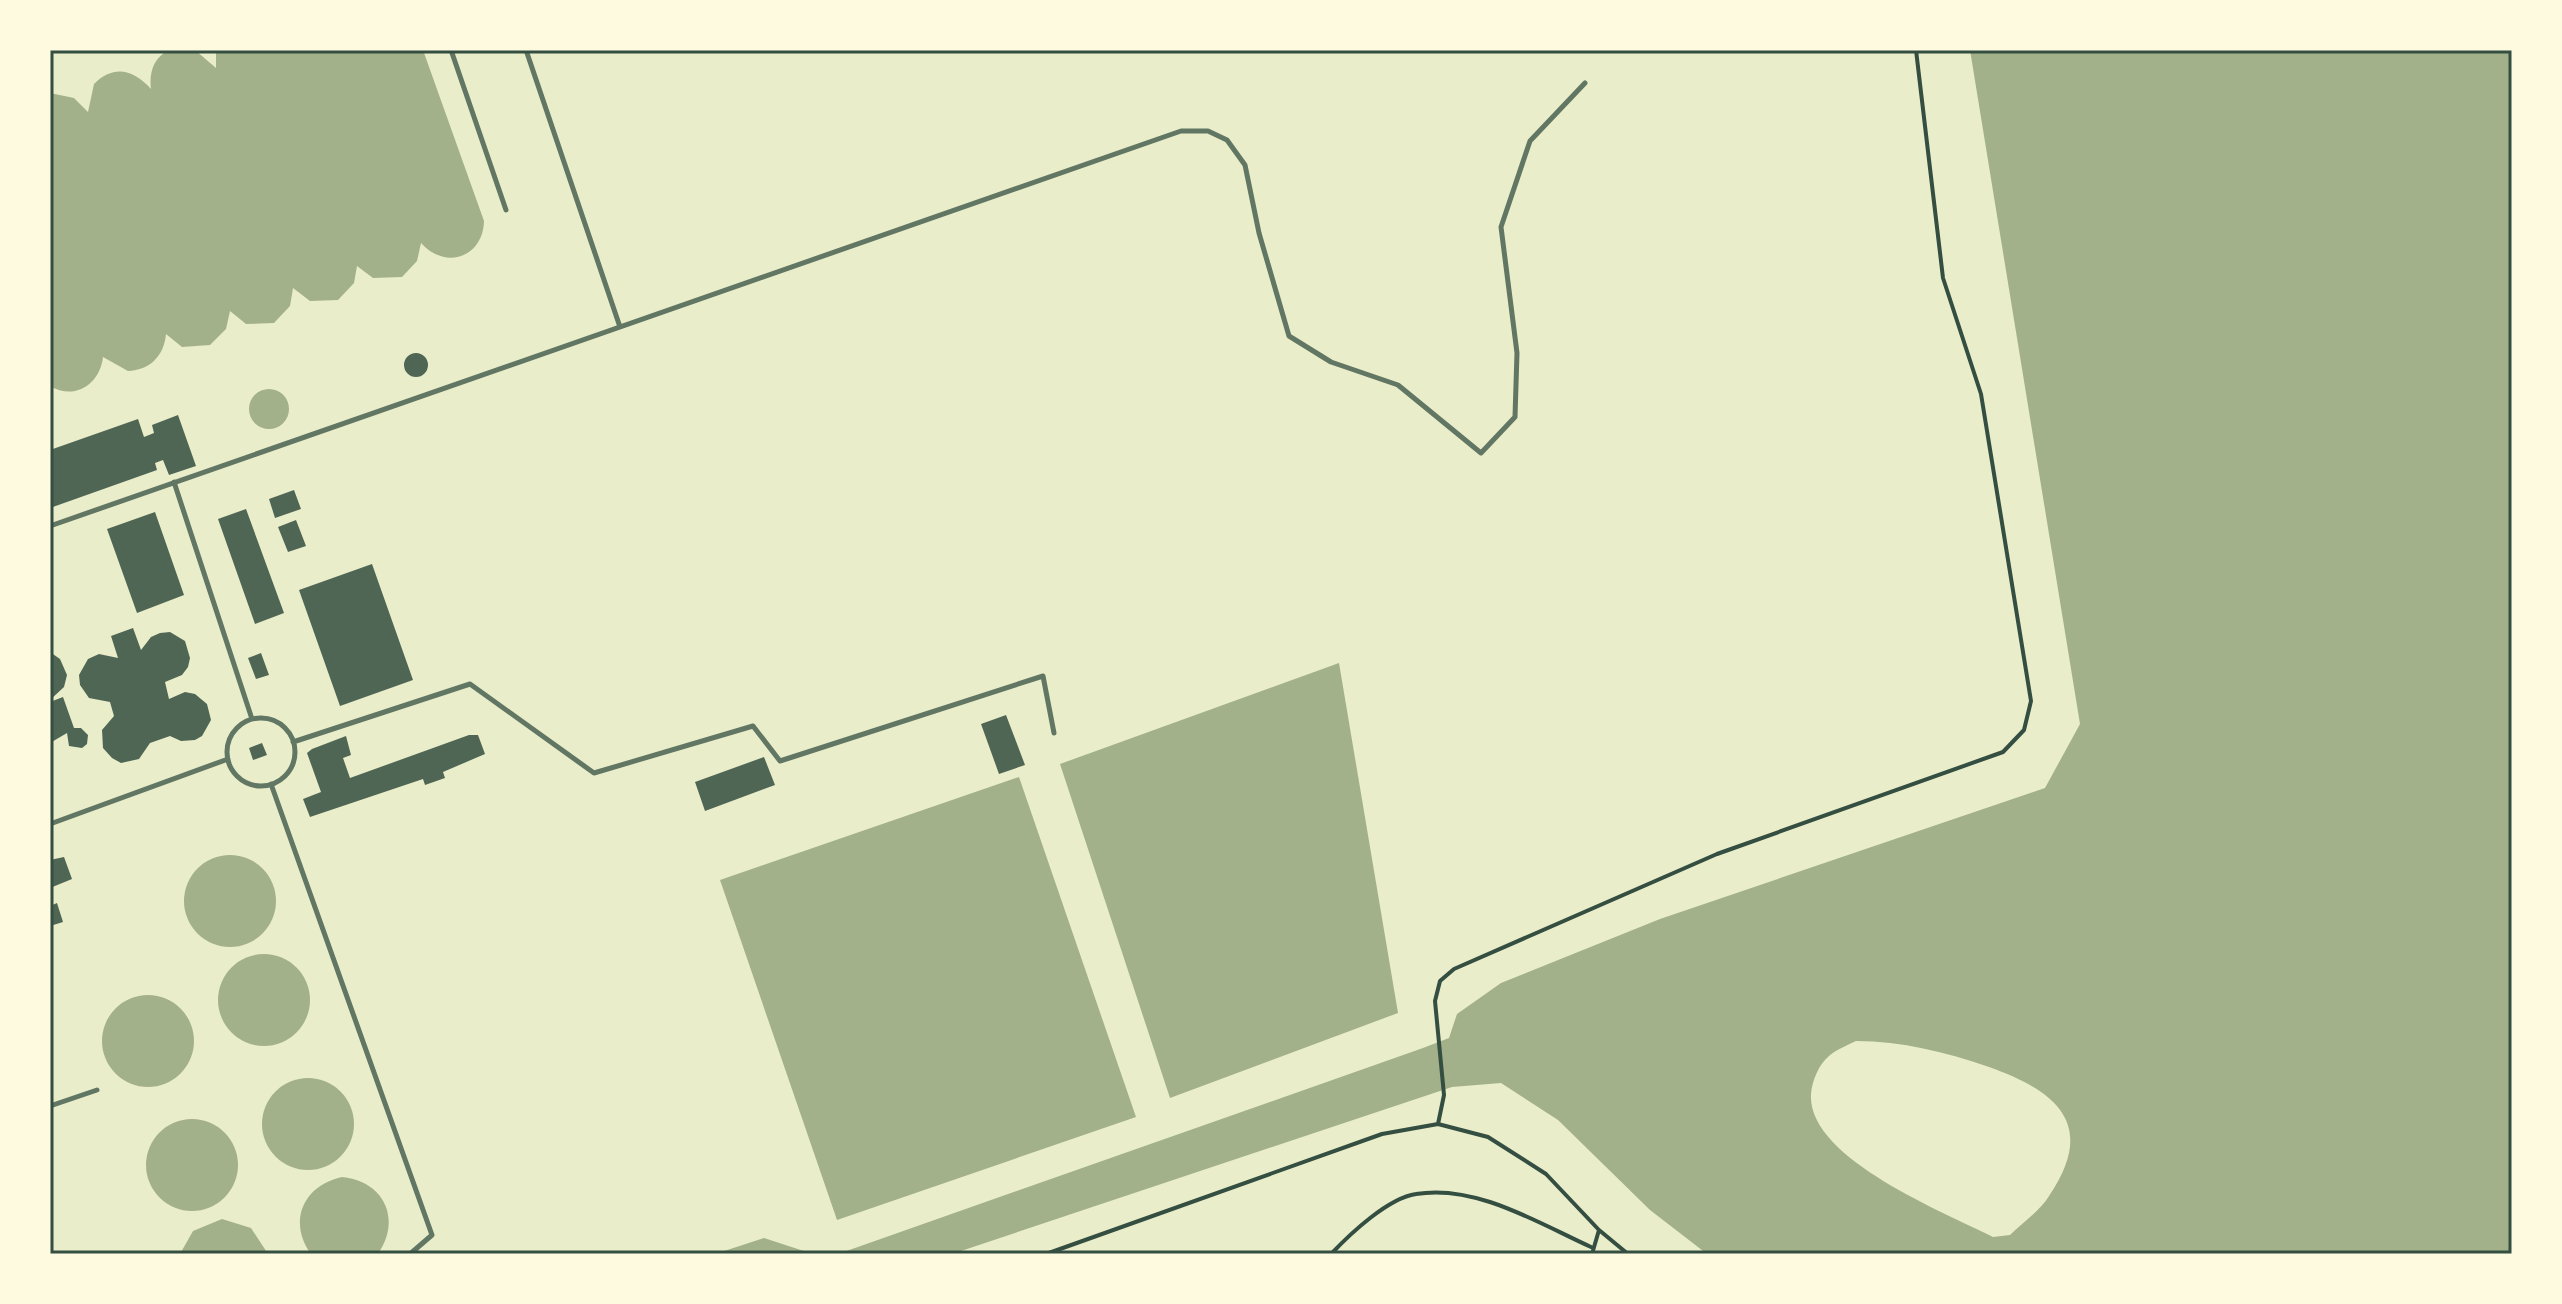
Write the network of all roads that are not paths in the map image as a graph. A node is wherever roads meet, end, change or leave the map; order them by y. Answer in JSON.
{"nodes":[{"id":1,"x":451,"y":50,"type":"edge"},
{"id":2,"x":526,"y":50,"type":"edge"},
{"id":3,"x":1585,"y":83,"type":"dead end"},
{"id":4,"x":506,"y":210,"type":"dead end"},
{"id":5,"x":620,"y":327,"type":"junction"},
{"id":6,"x":174,"y":482,"type":"junction"},
{"id":7,"x":50,"y":526,"type":"edge"},
{"id":8,"x":252,"y":719,"type":"junction"},
{"id":9,"x":1054,"y":733,"type":"dead end"},
{"id":10,"x":293,"y":742,"type":"junction"},
{"id":11,"x":228,"y":759,"type":"junction"},
{"id":12,"x":271,"y":784,"type":"junction"},
{"id":13,"x":50,"y":824,"type":"edge"},
{"id":14,"x":97,"y":1090,"type":"dead end"},
{"id":15,"x":50,"y":1106,"type":"edge"},
{"id":16,"x":410,"y":1254,"type":"edge"}],
"edges":[{"from":1,"to":4,"type":"lane"},
{"from":2,"to":5,"type":"lane"},
{"from":3,"to":5,"type":"lane"},
{"from":5,"to":6,"type":"lane"},
{"from":6,"to":7,"type":"lane"},
{"from":6,"to":8,"type":"lane"},
{"from":8,"to":10,"type":"lane"},
{"from":8,"to":11,"type":"lane"},
{"from":9,"to":10,"type":"lane"},
{"from":10,"to":12,"type":"lane"},
{"from":11,"to":12,"type":"lane"},
{"from":11,"to":13,"type":"lane"},
{"from":12,"to":16,"type":"lane"},
{"from":14,"to":15,"type":"lane"}]}
